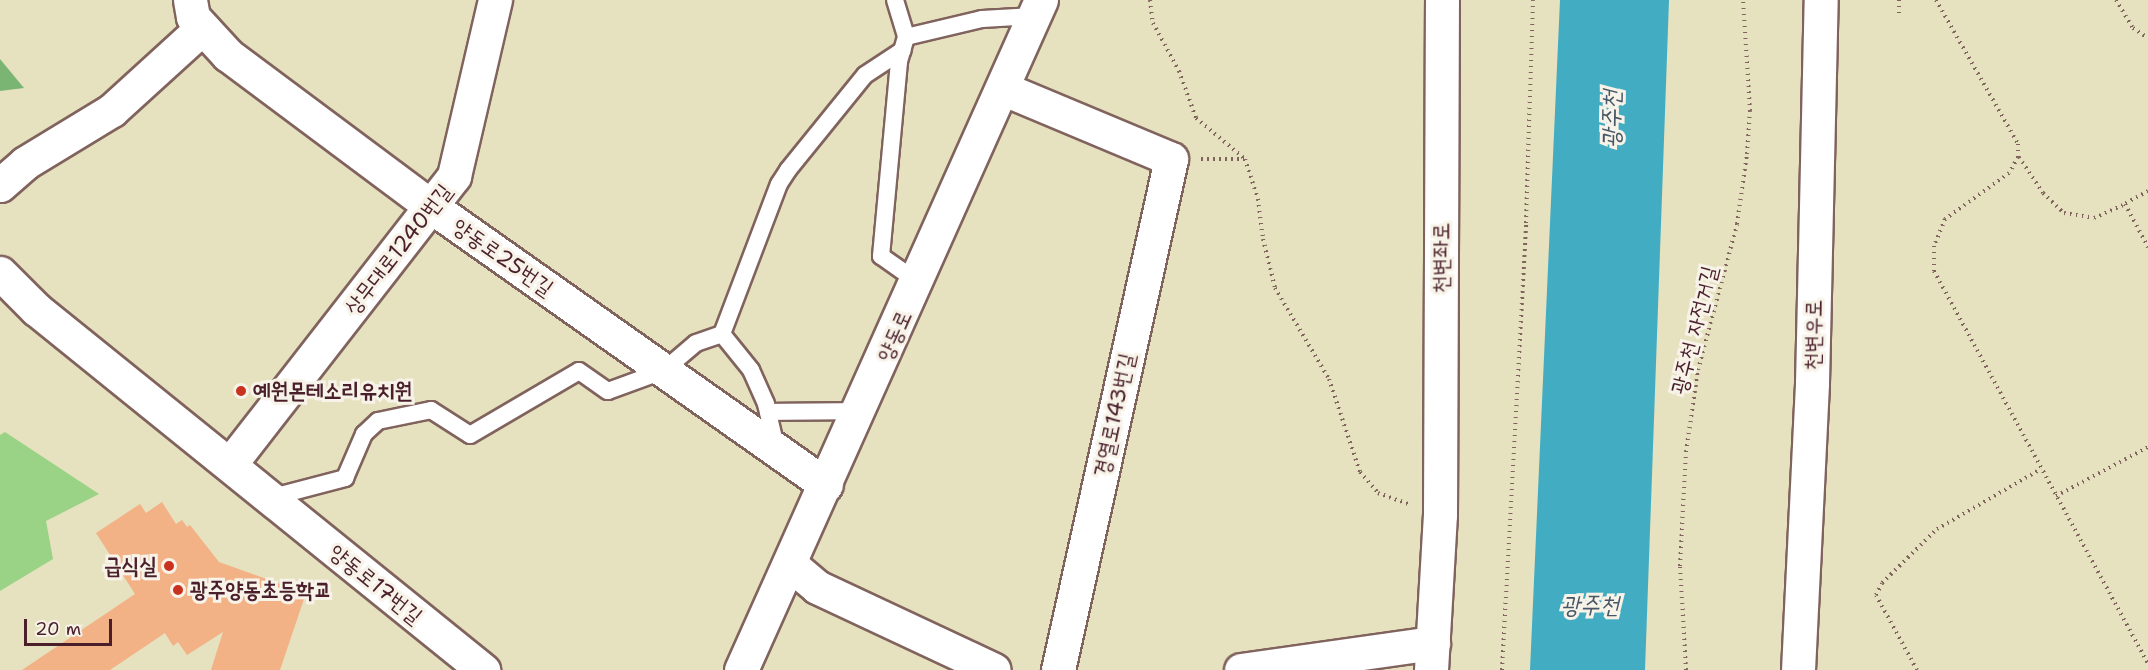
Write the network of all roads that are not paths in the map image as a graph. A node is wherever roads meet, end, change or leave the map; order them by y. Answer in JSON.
{"nodes":[{"id":1,"x":495,"y":0,"type":"edge"},
{"id":2,"x":895,"y":0,"type":"edge"},
{"id":3,"x":1442,"y":0,"type":"edge"},
{"id":4,"x":1821,"y":0,"type":"edge"},
{"id":5,"x":1038,"y":8,"type":"edge"},
{"id":6,"x":196,"y":14,"type":"edge"},
{"id":7,"x":904,"y":43,"type":"junction"},
{"id":8,"x":1004,"y":89,"type":"junction"},
{"id":9,"x":0,"y":184,"type":"edge"},
{"id":10,"x":432,"y":207,"type":"junction"},
{"id":11,"x":0,"y":273,"type":"edge"},
{"id":12,"x":918,"y":282,"type":"junction"},
{"id":13,"x":722,"y":334,"type":"junction"},
{"id":14,"x":663,"y":371,"type":"junction"},
{"id":15,"x":860,"y":411,"type":"junction"},
{"id":16,"x":768,"y":412,"type":"junction"},
{"id":17,"x":776,"y":449,"type":"junction"},
{"id":18,"x":230,"y":464,"type":"junction"},
{"id":19,"x":826,"y":485,"type":"junction"},
{"id":20,"x":270,"y":498,"type":"junction"},
{"id":21,"x":791,"y":565,"type":"junction"},
{"id":22,"x":1432,"y":656,"type":"edge"},
{"id":23,"x":483,"y":670,"type":"edge"},
{"id":24,"x":741,"y":670,"type":"edge"},
{"id":25,"x":994,"y":670,"type":"edge"},
{"id":26,"x":1058,"y":670,"type":"edge"},
{"id":27,"x":1241,"y":670,"type":"edge"},
{"id":28,"x":1798,"y":670,"type":"edge"}],
"edges":[{"from":1,"to":10,"type":"street","name":"상무대로1240번길"},
{"from":2,"to":7,"type":"lane"},
{"from":3,"to":22,"type":"street","name":"천변좌로"},
{"from":4,"to":28,"type":"street","name":"천변우로"},
{"from":5,"to":7,"type":"lane"},
{"from":5,"to":8,"type":"street","name":"양동로"},
{"from":6,"to":9,"type":"street"},
{"from":6,"to":10,"type":"street","name":"양동로25번길"},
{"from":7,"to":12,"type":"lane"},
{"from":7,"to":13,"type":"lane"},
{"from":8,"to":12,"type":"street","name":"양동로"},
{"from":8,"to":26,"type":"street","name":"경열로143번길"},
{"from":10,"to":14,"type":"street","name":"양동로25번길"},
{"from":10,"to":18,"type":"street","name":"상무대로1240번길"},
{"from":11,"to":18,"type":"street","name":"양동로17번길"},
{"from":12,"to":15,"type":"street","name":"양동로"},
{"from":13,"to":14,"type":"lane"},
{"from":13,"to":16,"type":"lane"},
{"from":14,"to":17,"type":"street","name":"양동로25번길"},
{"from":14,"to":20,"type":"lane"},
{"from":15,"to":16,"type":"lane"},
{"from":15,"to":19,"type":"street","name":"양동로"},
{"from":16,"to":17,"type":"lane"},
{"from":17,"to":19,"type":"street","name":"양동로25번길"},
{"from":18,"to":20,"type":"street","name":"양동로17번길"},
{"from":19,"to":21,"type":"street","name":"양동로"},
{"from":20,"to":23,"type":"street","name":"양동로17번길"},
{"from":21,"to":24,"type":"street","name":"양동로"},
{"from":21,"to":25,"type":"street"},
{"from":22,"to":27,"type":"street"}]}
